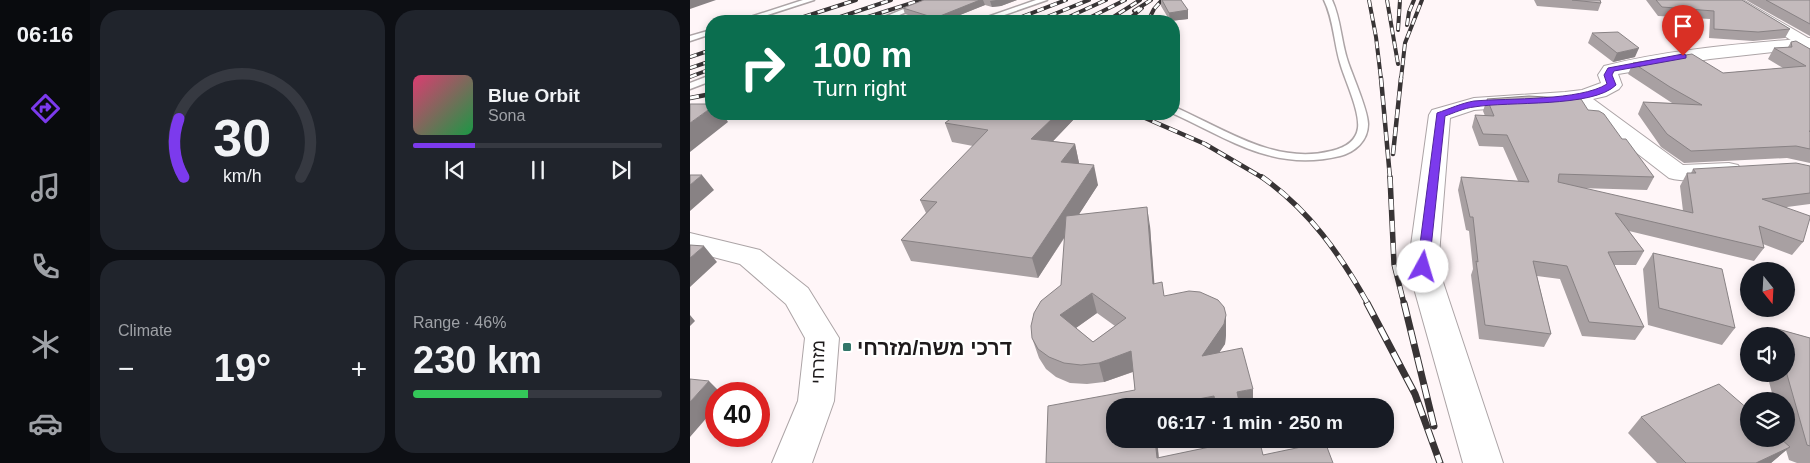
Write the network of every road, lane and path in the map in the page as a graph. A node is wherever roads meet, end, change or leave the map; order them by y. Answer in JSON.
{"nodes":[{"id":1,"x":810,"y":0,"type":"edge"},
{"id":2,"x":931,"y":0,"type":"edge"},
{"id":3,"x":1043,"y":0,"type":"edge"},
{"id":4,"x":1328,"y":0,"type":"edge"},
{"id":5,"x":1734,"y":0,"type":"edge"},
{"id":6,"x":761,"y":15,"type":"edge"},
{"id":7,"x":893,"y":15,"type":"edge"},
{"id":8,"x":998,"y":15,"type":"edge"},
{"id":9,"x":705,"y":34,"type":"edge"},
{"id":10,"x":690,"y":40,"type":"edge"},
{"id":11,"x":1809,"y":44,"type":"edge"},
{"id":12,"x":705,"y":80,"type":"edge"},
{"id":13,"x":690,"y":86,"type":"edge"},
{"id":14,"x":1576,"y":97,"type":"junction"},
{"id":15,"x":1180,"y":113,"type":"edge"},
{"id":16,"x":1747,"y":169,"type":"edge"},
{"id":17,"x":690,"y":242,"type":"edge"},
{"id":18,"x":792,"y":463,"type":"edge"},
{"id":19,"x":1483,"y":463,"type":"edge"}],
"edges":[{"from":1,"to":6,"type":"lane"},
{"from":2,"to":7,"type":"lane"},
{"from":3,"to":8,"type":"lane"},
{"from":4,"to":15,"type":"lane"},
{"from":5,"to":11,"type":"street"},
{"from":9,"to":10,"type":"lane"},
{"from":11,"to":14,"type":"street"},
{"from":12,"to":13,"type":"lane"},
{"from":14,"to":16,"type":"street"},
{"from":14,"to":19,"type":"street"},
{"from":17,"to":18,"type":"street","name":"מזרחי"}]}
